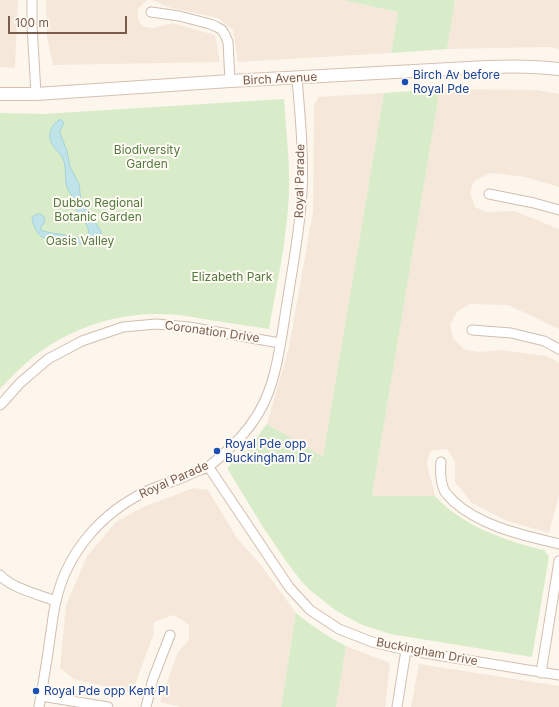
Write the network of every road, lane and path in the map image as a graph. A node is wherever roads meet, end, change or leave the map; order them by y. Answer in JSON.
{"nodes":[{"id":1,"x":32,"y":0,"type":"edge"},
{"id":2,"x":150,"y":12,"type":"dead end"},
{"id":3,"x":559,"y":70,"type":"edge"},
{"id":4,"x":298,"y":78,"type":"junction"},
{"id":5,"x":230,"y":81,"type":"junction"},
{"id":6,"x":0,"y":94,"type":"edge"},
{"id":7,"x":36,"y":94,"type":"junction"},
{"id":8,"x":489,"y":194,"type":"dead end"},
{"id":9,"x":559,"y":210,"type":"edge"},
{"id":10,"x":472,"y":330,"type":"dead end"},
{"id":11,"x":280,"y":343,"type":"junction"},
{"id":12,"x":559,"y":349,"type":"edge"},
{"id":13,"x":0,"y":404,"type":"edge"},
{"id":14,"x":441,"y":462,"type":"dead end"},
{"id":15,"x":208,"y":466,"type":"junction"},
{"id":16,"x":559,"y":544,"type":"edge"},
{"id":17,"x":559,"y":561,"type":"edge"},
{"id":18,"x":0,"y":575,"type":"edge"},
{"id":19,"x":56,"y":601,"type":"junction"},
{"id":20,"x":170,"y":635,"type":"dead end"},
{"id":21,"x":406,"y":650,"type":"junction"},
{"id":22,"x":541,"y":673,"type":"junction"},
{"id":23,"x":559,"y":675,"type":"edge"},
{"id":24,"x":41,"y":696,"type":"junction"},
{"id":25,"x":39,"y":707,"type":"edge"},
{"id":26,"x":108,"y":707,"type":"edge"},
{"id":27,"x":146,"y":707,"type":"edge"},
{"id":28,"x":397,"y":707,"type":"edge"}],
"edges":[{"from":1,"to":7,"type":"street"},
{"from":2,"to":5,"type":"street"},
{"from":3,"to":4,"type":"street","name":"Birch Avenue"},
{"from":4,"to":5,"type":"street","name":"Birch Avenue"},
{"from":4,"to":11,"type":"street","name":"Royal Parade"},
{"from":5,"to":7,"type":"street","name":"Birch Avenue"},
{"from":6,"to":7,"type":"street","name":"Birch Avenue"},
{"from":8,"to":9,"type":"street"},
{"from":10,"to":12,"type":"street"},
{"from":11,"to":13,"type":"street","name":"Coronation Drive"},
{"from":11,"to":15,"type":"street","name":"Royal Parade"},
{"from":14,"to":16,"type":"street"},
{"from":15,"to":19,"type":"street","name":"Royal Parade"},
{"from":15,"to":21,"type":"street","name":"Buckingham Drive"},
{"from":17,"to":22,"type":"street"},
{"from":18,"to":19,"type":"street"},
{"from":19,"to":24,"type":"street","name":"Royal Parade"},
{"from":20,"to":27,"type":"street"},
{"from":21,"to":22,"type":"street","name":"Buckingham Drive"},
{"from":21,"to":28,"type":"street"},
{"from":22,"to":23,"type":"street","name":"Buckingham Drive"},
{"from":24,"to":25,"type":"street","name":"Royal Parade"},
{"from":24,"to":26,"type":"street"}]}
